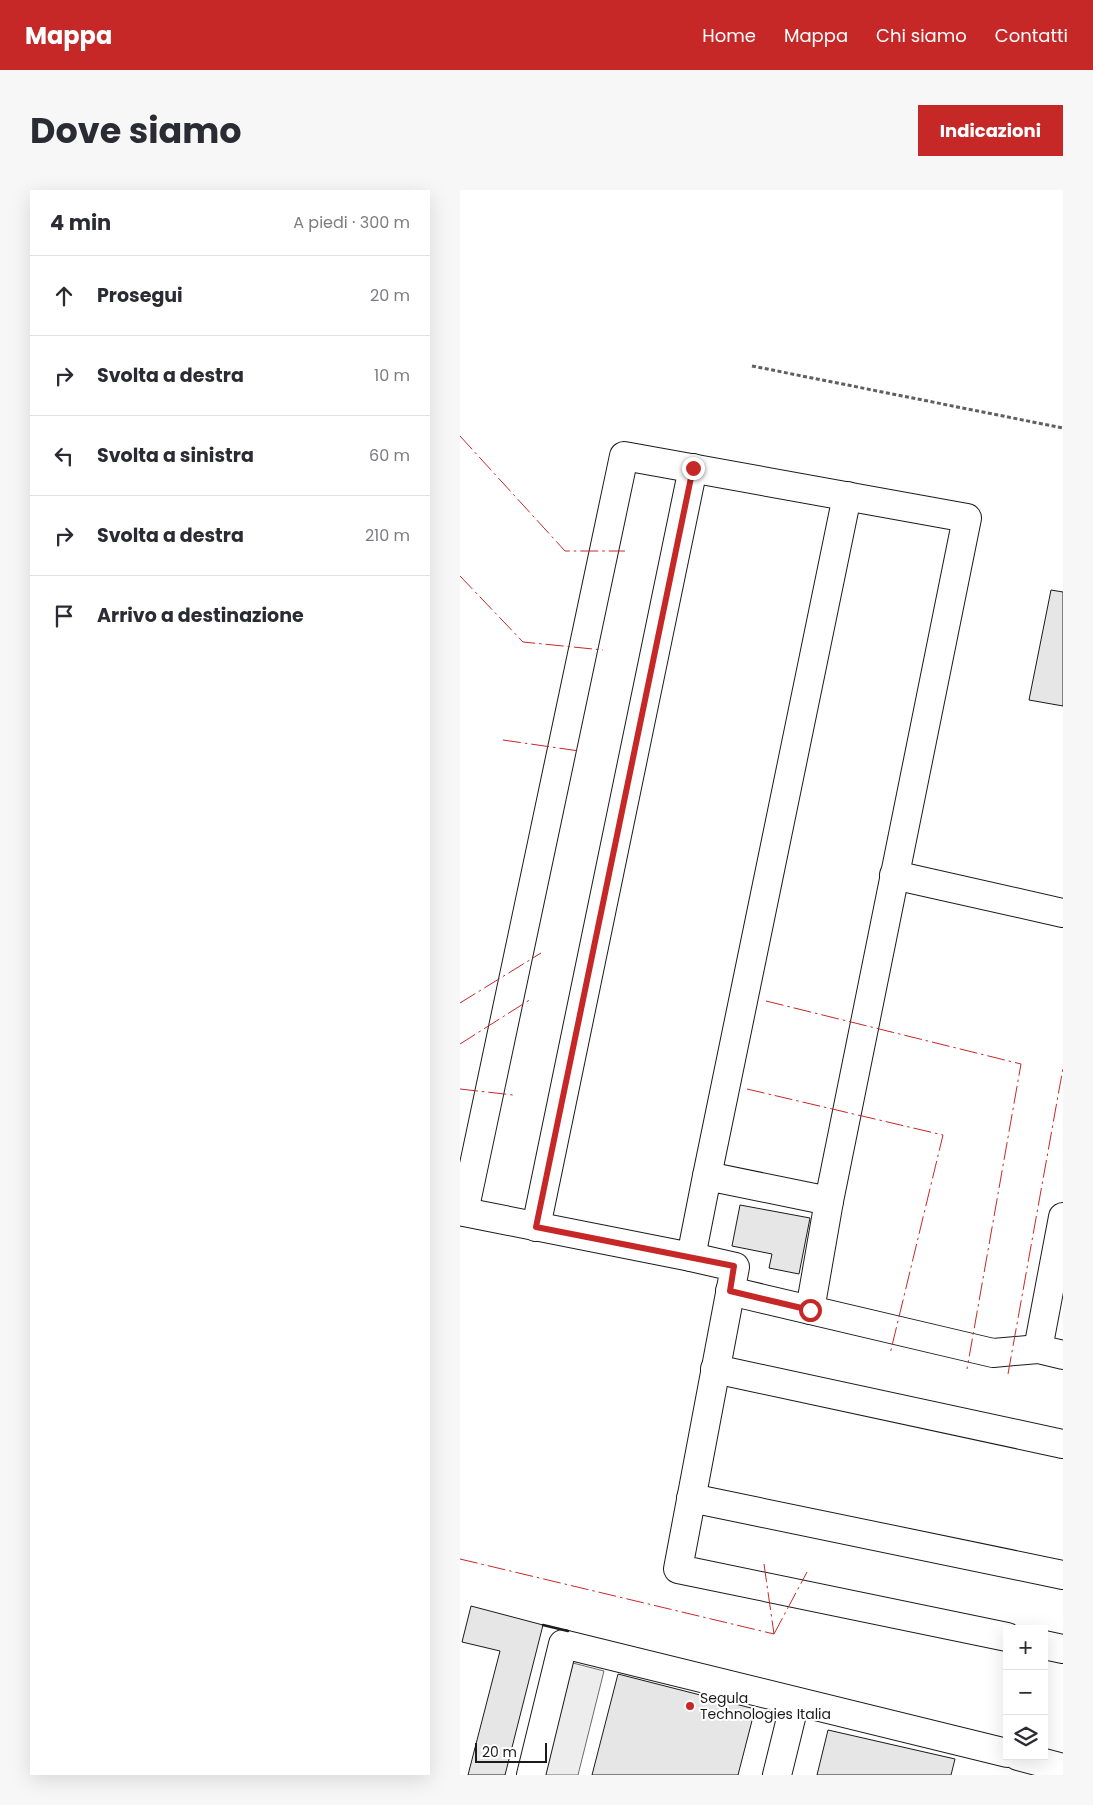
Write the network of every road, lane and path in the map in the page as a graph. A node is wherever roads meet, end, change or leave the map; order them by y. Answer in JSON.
{"nodes":[{"id":1,"x":752,"y":366,"type":"dead end"},
{"id":2,"x":1063,"y":428,"type":"edge"},
{"id":3,"x":693,"y":468,"type":"junction"},
{"id":4,"x":847,"y":496,"type":"junction"},
{"id":5,"x":894,"y":876,"type":"junction"},
{"id":6,"x":1063,"y":913,"type":"edge"},
{"id":7,"x":707,"y":1176,"type":"junction"},
{"id":8,"x":829,"y":1200,"type":"junction"},
{"id":9,"x":1063,"y":1217,"type":"edge"},
{"id":10,"x":536,"y":1227,"type":"junction"},
{"id":11,"x":691,"y":1257,"type":"junction"},
{"id":12,"x":730,"y":1291,"type":"junction"},
{"id":13,"x":810,"y":1310,"type":"junction"},
{"id":14,"x":1050,"y":1352,"type":"edge"},
{"id":15,"x":715,"y":1369,"type":"junction"},
{"id":16,"x":1063,"y":1444,"type":"edge"},
{"id":17,"x":691,"y":1498,"type":"junction"},
{"id":18,"x":1063,"y":1576,"type":"edge"},
{"id":19,"x":1003,"y":1636,"type":"edge"},
{"id":20,"x":1048,"y":1646,"type":"edge"},
{"id":21,"x":1063,"y":1649,"type":"edge"},
{"id":22,"x":795,"y":1702,"type":"junction"},
{"id":23,"x":1003,"y":1752,"type":"edge"},
{"id":24,"x":1012,"y":1760,"type":"edge"},
{"id":25,"x":1033,"y":1760,"type":"edge"},
{"id":26,"x":1063,"y":1768,"type":"edge"},
{"id":27,"x":531,"y":1775,"type":"edge"},
{"id":28,"x":777,"y":1775,"type":"edge"},
{"id":29,"x":1007,"y":1775,"type":"edge"}],
"edges":[{"from":1,"to":2,"type":"path"},
{"from":3,"to":4,"type":"street"},
{"from":3,"to":10,"type":"street"},
{"from":3,"to":10,"type":"street"},
{"from":4,"to":5,"type":"street"},
{"from":4,"to":7,"type":"street"},
{"from":5,"to":6,"type":"street"},
{"from":5,"to":8,"type":"street"},
{"from":7,"to":8,"type":"street"},
{"from":7,"to":11,"type":"street"},
{"from":8,"to":13,"type":"street"},
{"from":9,"to":14,"type":"street"},
{"from":10,"to":11,"type":"street"},
{"from":11,"to":12,"type":"street"},
{"from":12,"to":13,"type":"street"},
{"from":12,"to":15,"type":"street"},
{"from":13,"to":14,"type":"street"},
{"from":15,"to":16,"type":"street"},
{"from":15,"to":17,"type":"street"},
{"from":17,"to":18,"type":"street"},
{"from":17,"to":19,"type":"street"},
{"from":20,"to":21,"type":"street"},
{"from":22,"to":23,"type":"street"},
{"from":22,"to":27,"type":"street"},
{"from":22,"to":28,"type":"street"},
{"from":24,"to":29,"type":"street"},
{"from":25,"to":26,"type":"street"}]}
